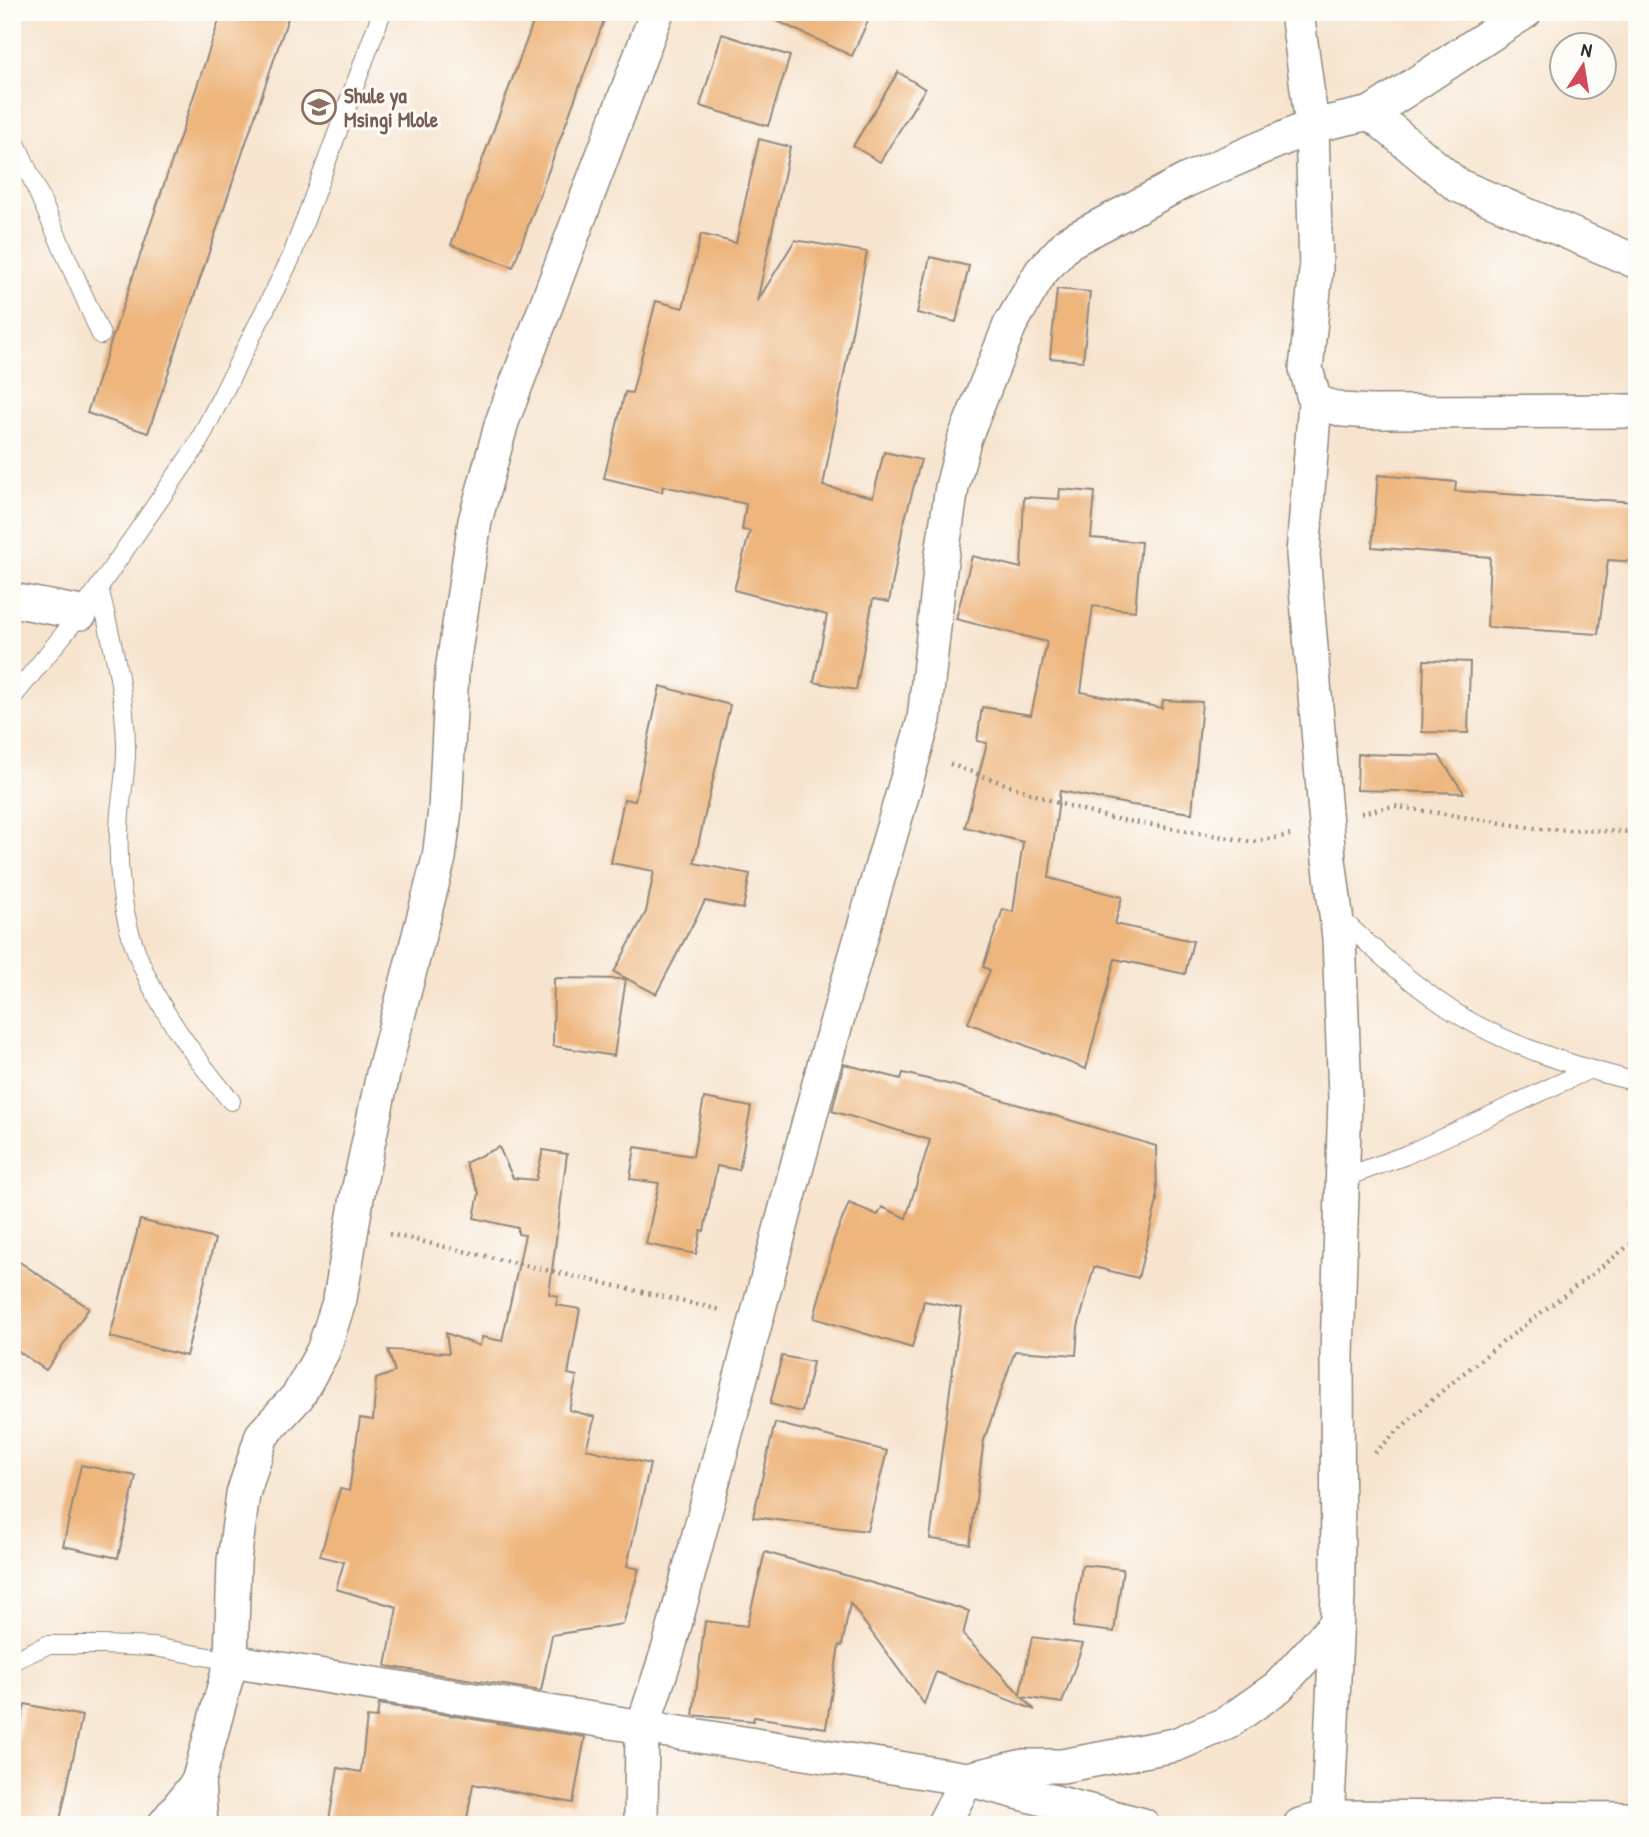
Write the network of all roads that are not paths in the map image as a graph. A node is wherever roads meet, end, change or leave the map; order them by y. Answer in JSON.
{"nodes":[{"id":1,"x":382,"y":12,"type":"edge"},
{"id":2,"x":657,"y":12,"type":"edge"},
{"id":3,"x":1297,"y":12,"type":"edge"},
{"id":4,"x":1525,"y":12,"type":"edge"},
{"id":5,"x":1371,"y":113,"type":"junction"},
{"id":6,"x":1312,"y":126,"type":"junction"},
{"id":7,"x":12,"y":134,"type":"edge"},
{"id":8,"x":1637,"y":262,"type":"edge"},
{"id":9,"x":101,"y":335,"type":"dead end"},
{"id":10,"x":1315,"y":402,"type":"junction"},
{"id":11,"x":1637,"y":411,"type":"edge"},
{"id":12,"x":12,"y":600,"type":"edge"},
{"id":13,"x":90,"y":600,"type":"junction"},
{"id":14,"x":12,"y":698,"type":"edge"},
{"id":15,"x":1336,"y":915,"type":"junction"},
{"id":16,"x":1588,"y":1070,"type":"junction"},
{"id":17,"x":1637,"y":1083,"type":"edge"},
{"id":18,"x":231,"y":1101,"type":"dead end"},
{"id":19,"x":1343,"y":1178,"type":"junction"},
{"id":20,"x":1336,"y":1624,"type":"junction"},
{"id":21,"x":12,"y":1661,"type":"edge"},
{"id":22,"x":231,"y":1661,"type":"junction"},
{"id":23,"x":642,"y":1729,"type":"junction"},
{"id":24,"x":967,"y":1779,"type":"junction"},
{"id":25,"x":198,"y":1782,"type":"junction"},
{"id":26,"x":1637,"y":1819,"type":"edge"},
{"id":27,"x":1318,"y":1822,"type":"edge"},
{"id":28,"x":164,"y":1825,"type":"edge"},
{"id":29,"x":201,"y":1825,"type":"edge"},
{"id":30,"x":641,"y":1825,"type":"edge"},
{"id":31,"x":943,"y":1825,"type":"edge"},
{"id":32,"x":1143,"y":1825,"type":"edge"}],
"edges":[{"from":1,"to":13,"type":"lane"},
{"from":2,"to":22,"type":"street"},
{"from":3,"to":6,"type":"street"},
{"from":4,"to":5,"type":"street"},
{"from":5,"to":6,"type":"street"},
{"from":5,"to":8,"type":"street"},
{"from":6,"to":10,"type":"street"},
{"from":6,"to":23,"type":"street"},
{"from":7,"to":9,"type":"lane"},
{"from":10,"to":11,"type":"street"},
{"from":10,"to":15,"type":"street"},
{"from":12,"to":13,"type":"street"},
{"from":13,"to":14,"type":"lane"},
{"from":13,"to":18,"type":"lane"},
{"from":15,"to":16,"type":"lane"},
{"from":15,"to":19,"type":"street"},
{"from":16,"to":17,"type":"lane"},
{"from":16,"to":19,"type":"lane"},
{"from":19,"to":20,"type":"street"},
{"from":20,"to":24,"type":"street"},
{"from":20,"to":27,"type":"street"},
{"from":21,"to":22,"type":"lane"},
{"from":22,"to":23,"type":"street"},
{"from":22,"to":25,"type":"street"},
{"from":23,"to":24,"type":"street"},
{"from":23,"to":30,"type":"street"},
{"from":24,"to":31,"type":"street"},
{"from":24,"to":32,"type":"street"},
{"from":25,"to":28,"type":"street"},
{"from":25,"to":29,"type":"street"},
{"from":26,"to":27,"type":"street"}]}
